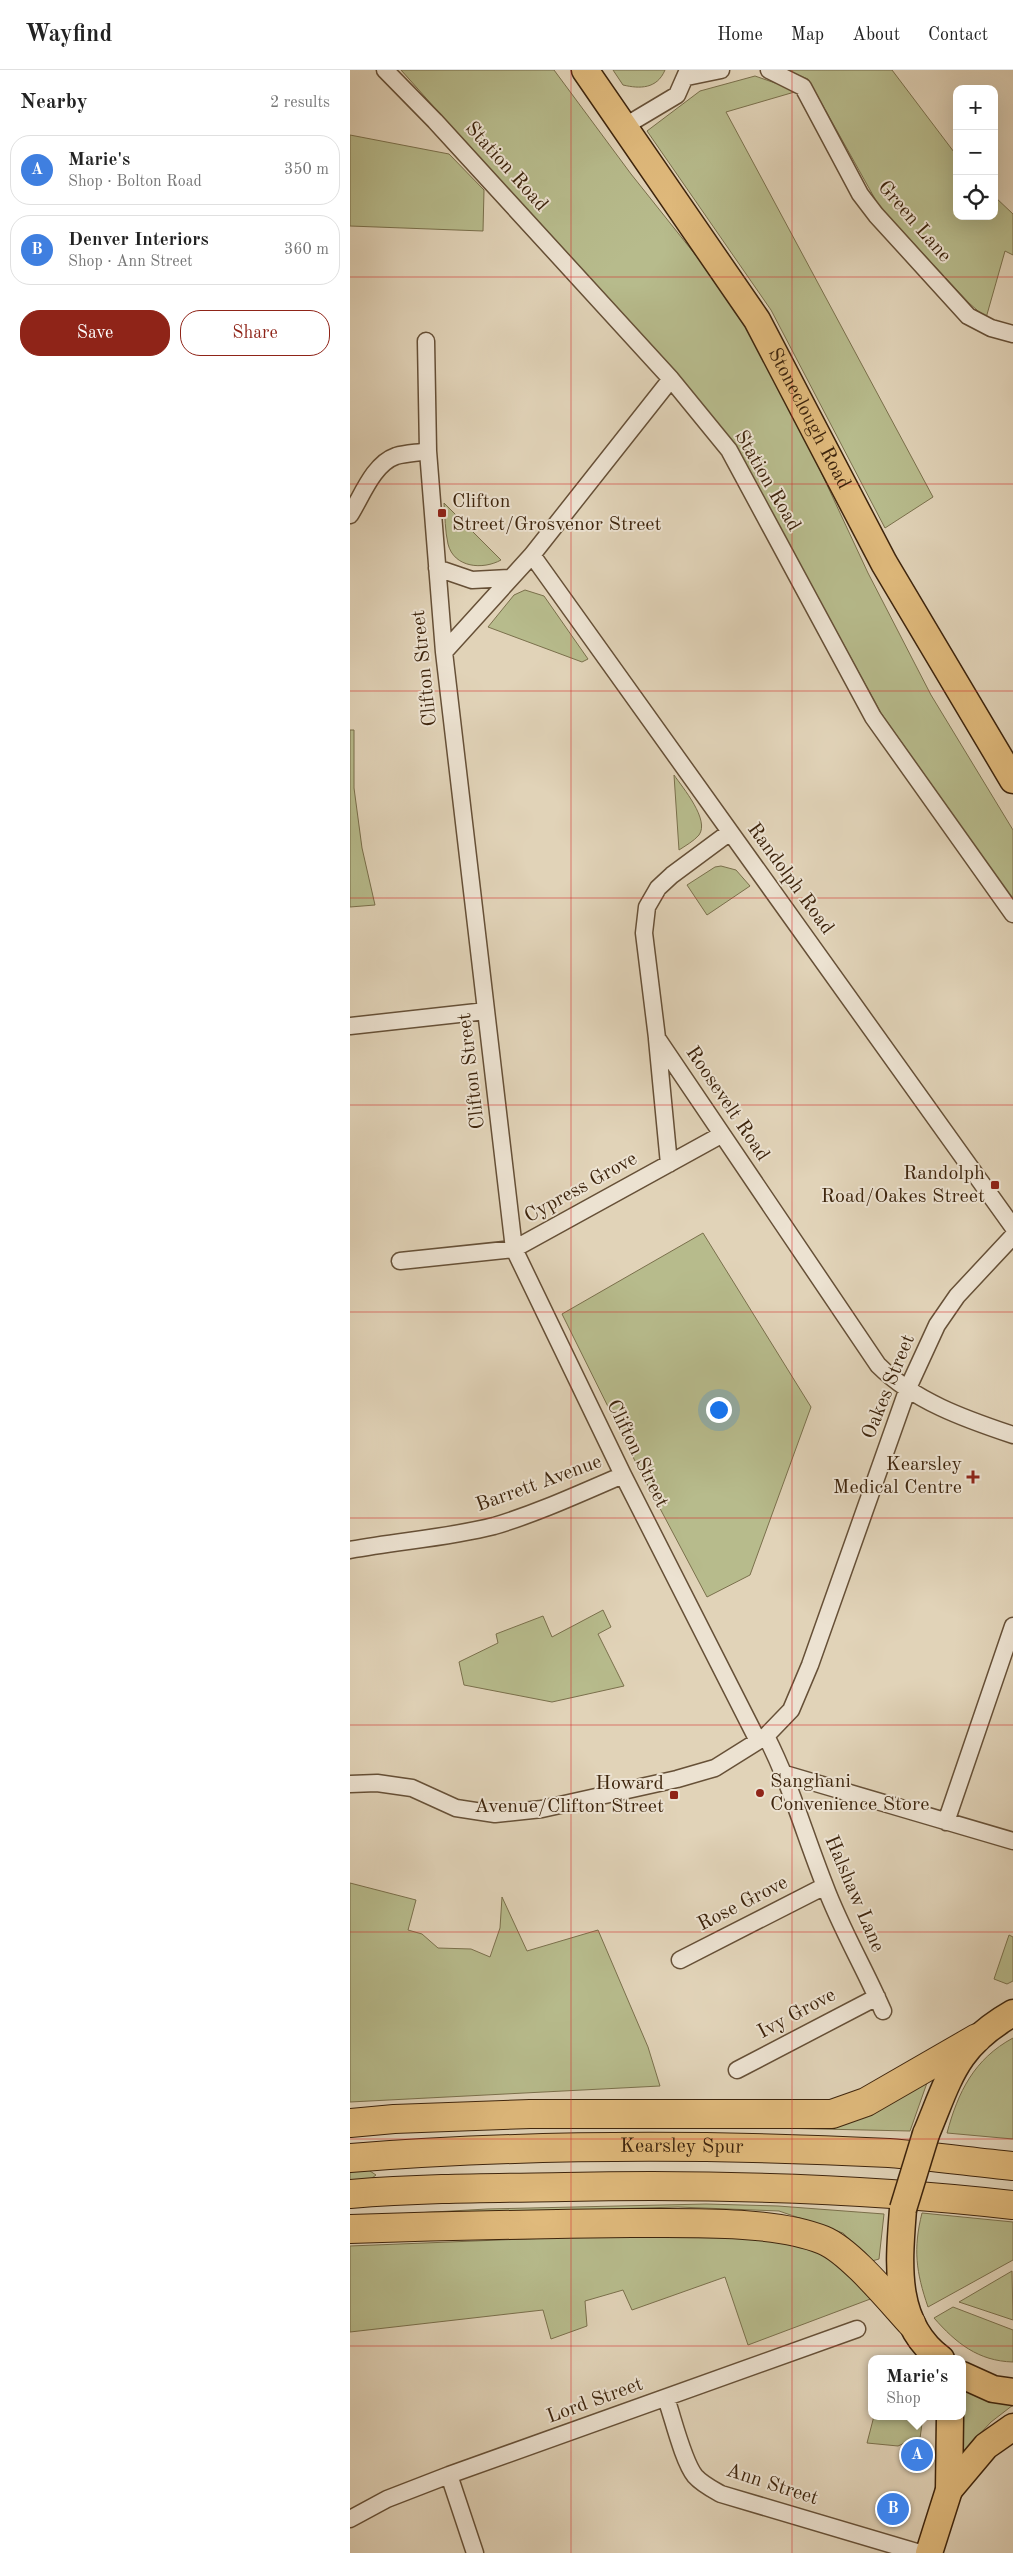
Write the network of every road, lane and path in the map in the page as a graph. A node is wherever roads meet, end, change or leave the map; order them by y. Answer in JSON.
{"nodes":[{"id":1,"x":385,"y":70,"type":"edge"},
{"id":2,"x":585,"y":70,"type":"edge"},
{"id":3,"x":721,"y":70,"type":"edge"},
{"id":4,"x":769,"y":70,"type":"edge"},
{"id":5,"x":688,"y":73,"type":"edge"},
{"id":6,"x":625,"y":126,"type":"junction"},
{"id":7,"x":1013,"y":334,"type":"edge"},
{"id":8,"x":426,"y":341,"type":"dead end"},
{"id":9,"x":671,"y":379,"type":"junction"},
{"id":10,"x":428,"y":451,"type":"junction"},
{"id":11,"x":350,"y":515,"type":"edge"},
{"id":12,"x":532,"y":556,"type":"junction"},
{"id":13,"x":437,"y":568,"type":"junction"},
{"id":14,"x":509,"y":578,"type":"junction"},
{"id":15,"x":444,"y":652,"type":"junction"},
{"id":16,"x":1013,"y":780,"type":"edge"},
{"id":17,"x":730,"y":832,"type":"junction"},
{"id":18,"x":1013,"y":914,"type":"edge"},
{"id":19,"x":486,"y":1010,"type":"junction"},
{"id":20,"x":350,"y":1026,"type":"edge"},
{"id":21,"x":657,"y":1038,"type":"junction"},
{"id":22,"x":721,"y":1136,"type":"junction"},
{"id":23,"x":669,"y":1164,"type":"junction"},
{"id":24,"x":1013,"y":1227,"type":"edge"},
{"id":25,"x":1013,"y":1236,"type":"edge"},
{"id":26,"x":514,"y":1249,"type":"junction"},
{"id":27,"x":400,"y":1261,"type":"dead end"},
{"id":28,"x":908,"y":1388,"type":"junction"},
{"id":29,"x":1013,"y":1435,"type":"edge"},
{"id":30,"x":623,"y":1475,"type":"junction"},
{"id":31,"x":350,"y":1550,"type":"edge"},
{"id":32,"x":1013,"y":1626,"type":"edge"},
{"id":33,"x":762,"y":1739,"type":"junction"},
{"id":34,"x":786,"y":1774,"type":"junction"},
{"id":35,"x":350,"y":1784,"type":"edge"},
{"id":36,"x":946,"y":1822,"type":"junction"},
{"id":37,"x":1013,"y":1841,"type":"edge"},
{"id":38,"x":825,"y":1886,"type":"junction"},
{"id":39,"x":680,"y":1960,"type":"dead end"},
{"id":40,"x":880,"y":2004,"type":"joint"},
{"id":41,"x":1013,"y":2014,"type":"edge"},
{"id":42,"x":976,"y":2038,"type":"junction"},
{"id":43,"x":737,"y":2070,"type":"dead end"},
{"id":44,"x":350,"y":2123,"type":"edge"},
{"id":45,"x":350,"y":2158,"type":"edge"},
{"id":46,"x":1013,"y":2166,"type":"edge"},
{"id":47,"x":350,"y":2194,"type":"edge"},
{"id":48,"x":1013,"y":2205,"type":"edge"},
{"id":49,"x":350,"y":2229,"type":"edge"},
{"id":50,"x":911,"y":2323,"type":"junction"},
{"id":51,"x":857,"y":2329,"type":"dead end"},
{"id":52,"x":935,"y":2355,"type":"edge"},
{"id":53,"x":966,"y":2377,"type":"edge"},
{"id":54,"x":1013,"y":2392,"type":"edge"},
{"id":55,"x":666,"y":2398,"type":"junction"},
{"id":56,"x":950,"y":2420,"type":"edge"},
{"id":57,"x":1013,"y":2427,"type":"edge"},
{"id":58,"x":449,"y":2475,"type":"junction"},
{"id":59,"x":948,"y":2490,"type":"junction"},
{"id":60,"x":350,"y":2519,"type":"edge"},
{"id":61,"x":475,"y":2553,"type":"edge"},
{"id":62,"x":920,"y":2553,"type":"edge"},
{"id":63,"x":929,"y":2553,"type":"edge"}],
"edges":[{"from":1,"to":9,"type":"street","name":"Station Road"},
{"from":2,"to":6,"type":"main road","name":"Stoneclough Road"},
{"from":3,"to":5,"type":"street"},
{"from":4,"to":7,"type":"street","name":"Green Lane"},
{"from":5,"to":6,"type":"street"},
{"from":6,"to":16,"type":"main road","name":"Stoneclough Road"},
{"from":8,"to":10,"type":"street","name":"Clifton Street"},
{"from":9,"to":12,"type":"street"},
{"from":9,"to":18,"type":"street","name":"Station Road"},
{"from":10,"to":11,"type":"street"},
{"from":10,"to":13,"type":"street","name":"Clifton Street"},
{"from":12,"to":14,"type":"street"},
{"from":12,"to":17,"type":"street","name":"Randolph Road"},
{"from":13,"to":14,"type":"street"},
{"from":13,"to":15,"type":"street","name":"Clifton Street"},
{"from":14,"to":15,"type":"street"},
{"from":15,"to":19,"type":"street","name":"Clifton Street"},
{"from":17,"to":21,"type":"street","name":"Roosevelt Road"},
{"from":17,"to":24,"type":"street","name":"Randolph Road"},
{"from":19,"to":20,"type":"street"},
{"from":19,"to":26,"type":"street","name":"Clifton Street"},
{"from":21,"to":22,"type":"street","name":"Roosevelt Road"},
{"from":21,"to":23,"type":"street","name":"Cypress Grove"},
{"from":22,"to":23,"type":"street","name":"Cypress Grove"},
{"from":22,"to":28,"type":"street","name":"Roosevelt Road"},
{"from":23,"to":26,"type":"street","name":"Cypress Grove"},
{"from":25,"to":28,"type":"street","name":"Oakes Street"},
{"from":26,"to":27,"type":"street"},
{"from":26,"to":30,"type":"street","name":"Clifton Street"},
{"from":28,"to":29,"type":"street","name":"Roosevelt Road"},
{"from":28,"to":33,"type":"street","name":"Oakes Street"},
{"from":30,"to":31,"type":"street","name":"Barrett Avenue"},
{"from":30,"to":33,"type":"street","name":"Clifton Street"},
{"from":32,"to":36,"type":"street"},
{"from":33,"to":34,"type":"street","name":"Halshaw Lane"},
{"from":33,"to":35,"type":"street","name":"Oakes Street"},
{"from":34,"to":36,"type":"street"},
{"from":34,"to":38,"type":"street","name":"Halshaw Lane"},
{"from":36,"to":37,"type":"street"},
{"from":38,"to":39,"type":"street","name":"Rose Grove"},
{"from":38,"to":40,"type":"street","name":"Halshaw Lane"},
{"from":40,"to":43,"type":"street","name":"Ivy Grove"},
{"from":41,"to":42,"type":"main road"},
{"from":42,"to":44,"type":"highway"},
{"from":42,"to":50,"type":"main road","bridge":true},
{"from":45,"to":46,"type":"highway","name":"Kearsley Spur"},
{"from":47,"to":48,"type":"highway","name":"Kearsley Spur"},
{"from":49,"to":50,"type":"highway"},
{"from":50,"to":52,"type":"main road"},
{"from":51,"to":55,"type":"street","name":"Lord Street"},
{"from":53,"to":54,"type":"main road"},
{"from":55,"to":58,"type":"street","name":"Lord Street"},
{"from":55,"to":62,"type":"street","name":"Ann Street"},
{"from":56,"to":59,"type":"main road"},
{"from":57,"to":59,"type":"main road"},
{"from":58,"to":60,"type":"street","name":"Lord Street"},
{"from":58,"to":61,"type":"street"},
{"from":59,"to":63,"type":"main road"}]}
